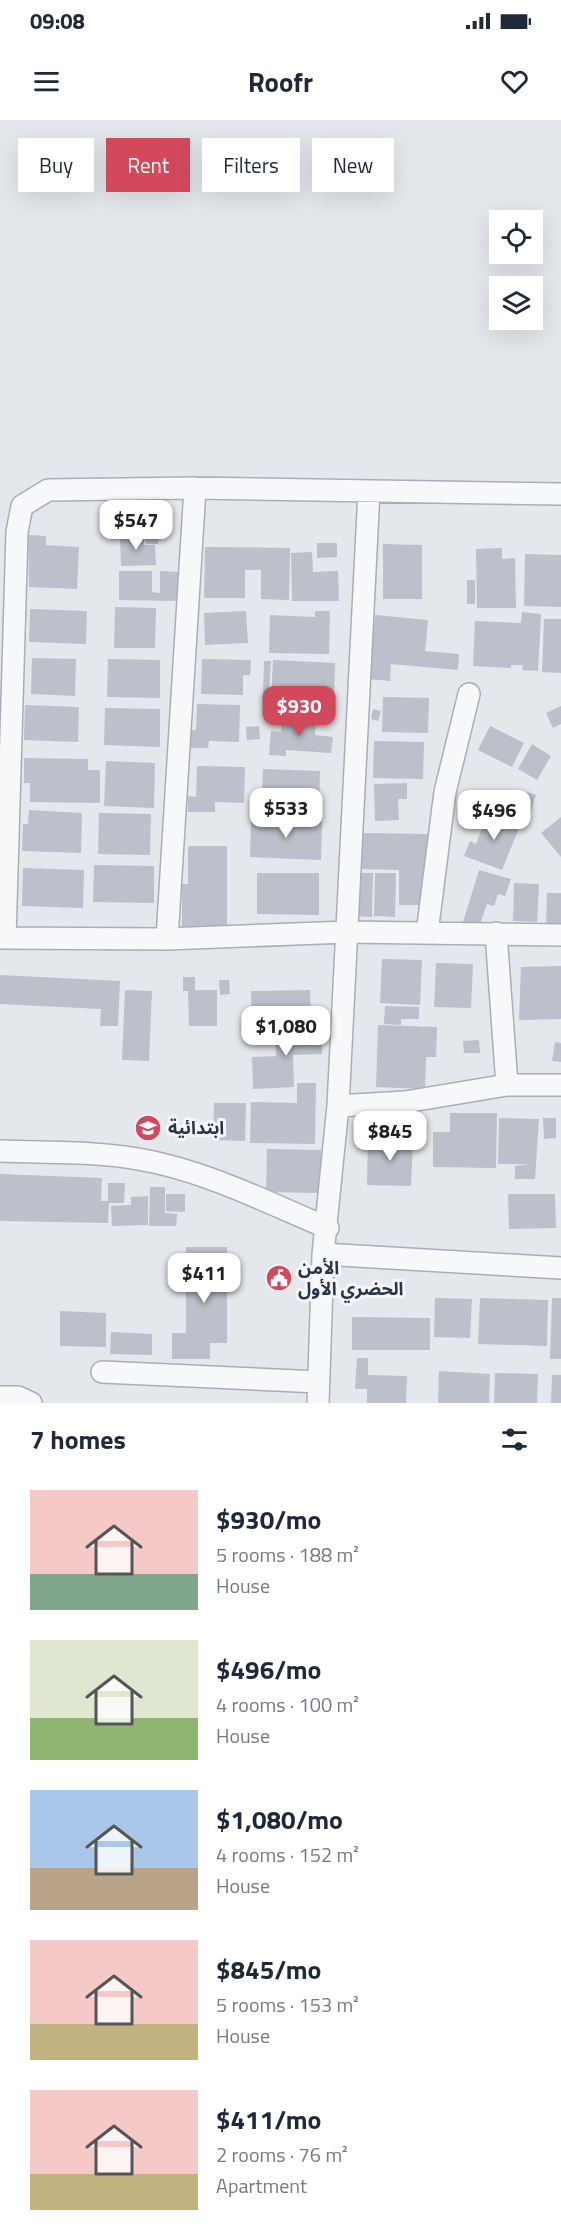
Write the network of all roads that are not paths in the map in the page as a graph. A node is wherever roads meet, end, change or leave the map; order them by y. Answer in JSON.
{"nodes":[{"id":1,"x":195,"y":488,"type":"junction"},
{"id":2,"x":369,"y":491,"type":"junction"},
{"id":3,"x":561,"y":494,"type":"edge"},
{"id":4,"x":469,"y":694,"type":"dead end"},
{"id":5,"x":347,"y":932,"type":"junction"},
{"id":6,"x":427,"y":933,"type":"junction"},
{"id":7,"x":496,"y":933,"type":"junction"},
{"id":8,"x":561,"y":935,"type":"edge"},
{"id":9,"x":3,"y":938,"type":"edge"},
{"id":10,"x":167,"y":939,"type":"junction"},
{"id":11,"x":507,"y":1085,"type":"junction"},
{"id":12,"x":561,"y":1085,"type":"edge"},
{"id":13,"x":338,"y":1106,"type":"junction"},
{"id":14,"x":0,"y":1151,"type":"edge"},
{"id":15,"x":328,"y":1228,"type":"junction"},
{"id":16,"x":323,"y":1254,"type":"junction"},
{"id":17,"x":561,"y":1268,"type":"edge"},
{"id":18,"x":102,"y":1372,"type":"dead end"},
{"id":19,"x":319,"y":1393,"type":"edge"},
{"id":20,"x":0,"y":1396,"type":"edge"},
{"id":21,"x":30,"y":1403,"type":"edge"}],
"edges":[{"from":1,"to":2,"type":"street"},
{"from":1,"to":9,"type":"street"},
{"from":1,"to":10,"type":"street"},
{"from":2,"to":3,"type":"street"},
{"from":2,"to":5,"type":"street"},
{"from":4,"to":6,"type":"street"},
{"from":5,"to":6,"type":"street"},
{"from":5,"to":10,"type":"street"},
{"from":5,"to":13,"type":"street"},
{"from":6,"to":7,"type":"street"},
{"from":7,"to":8,"type":"street"},
{"from":7,"to":11,"type":"street"},
{"from":9,"to":10,"type":"street"},
{"from":11,"to":12,"type":"street"},
{"from":11,"to":13,"type":"street"},
{"from":13,"to":15,"type":"street"},
{"from":14,"to":15,"type":"street"},
{"from":15,"to":16,"type":"street"},
{"from":16,"to":17,"type":"street"},
{"from":16,"to":19,"type":"street"},
{"from":18,"to":19,"type":"street"},
{"from":20,"to":21,"type":"street"}]}
